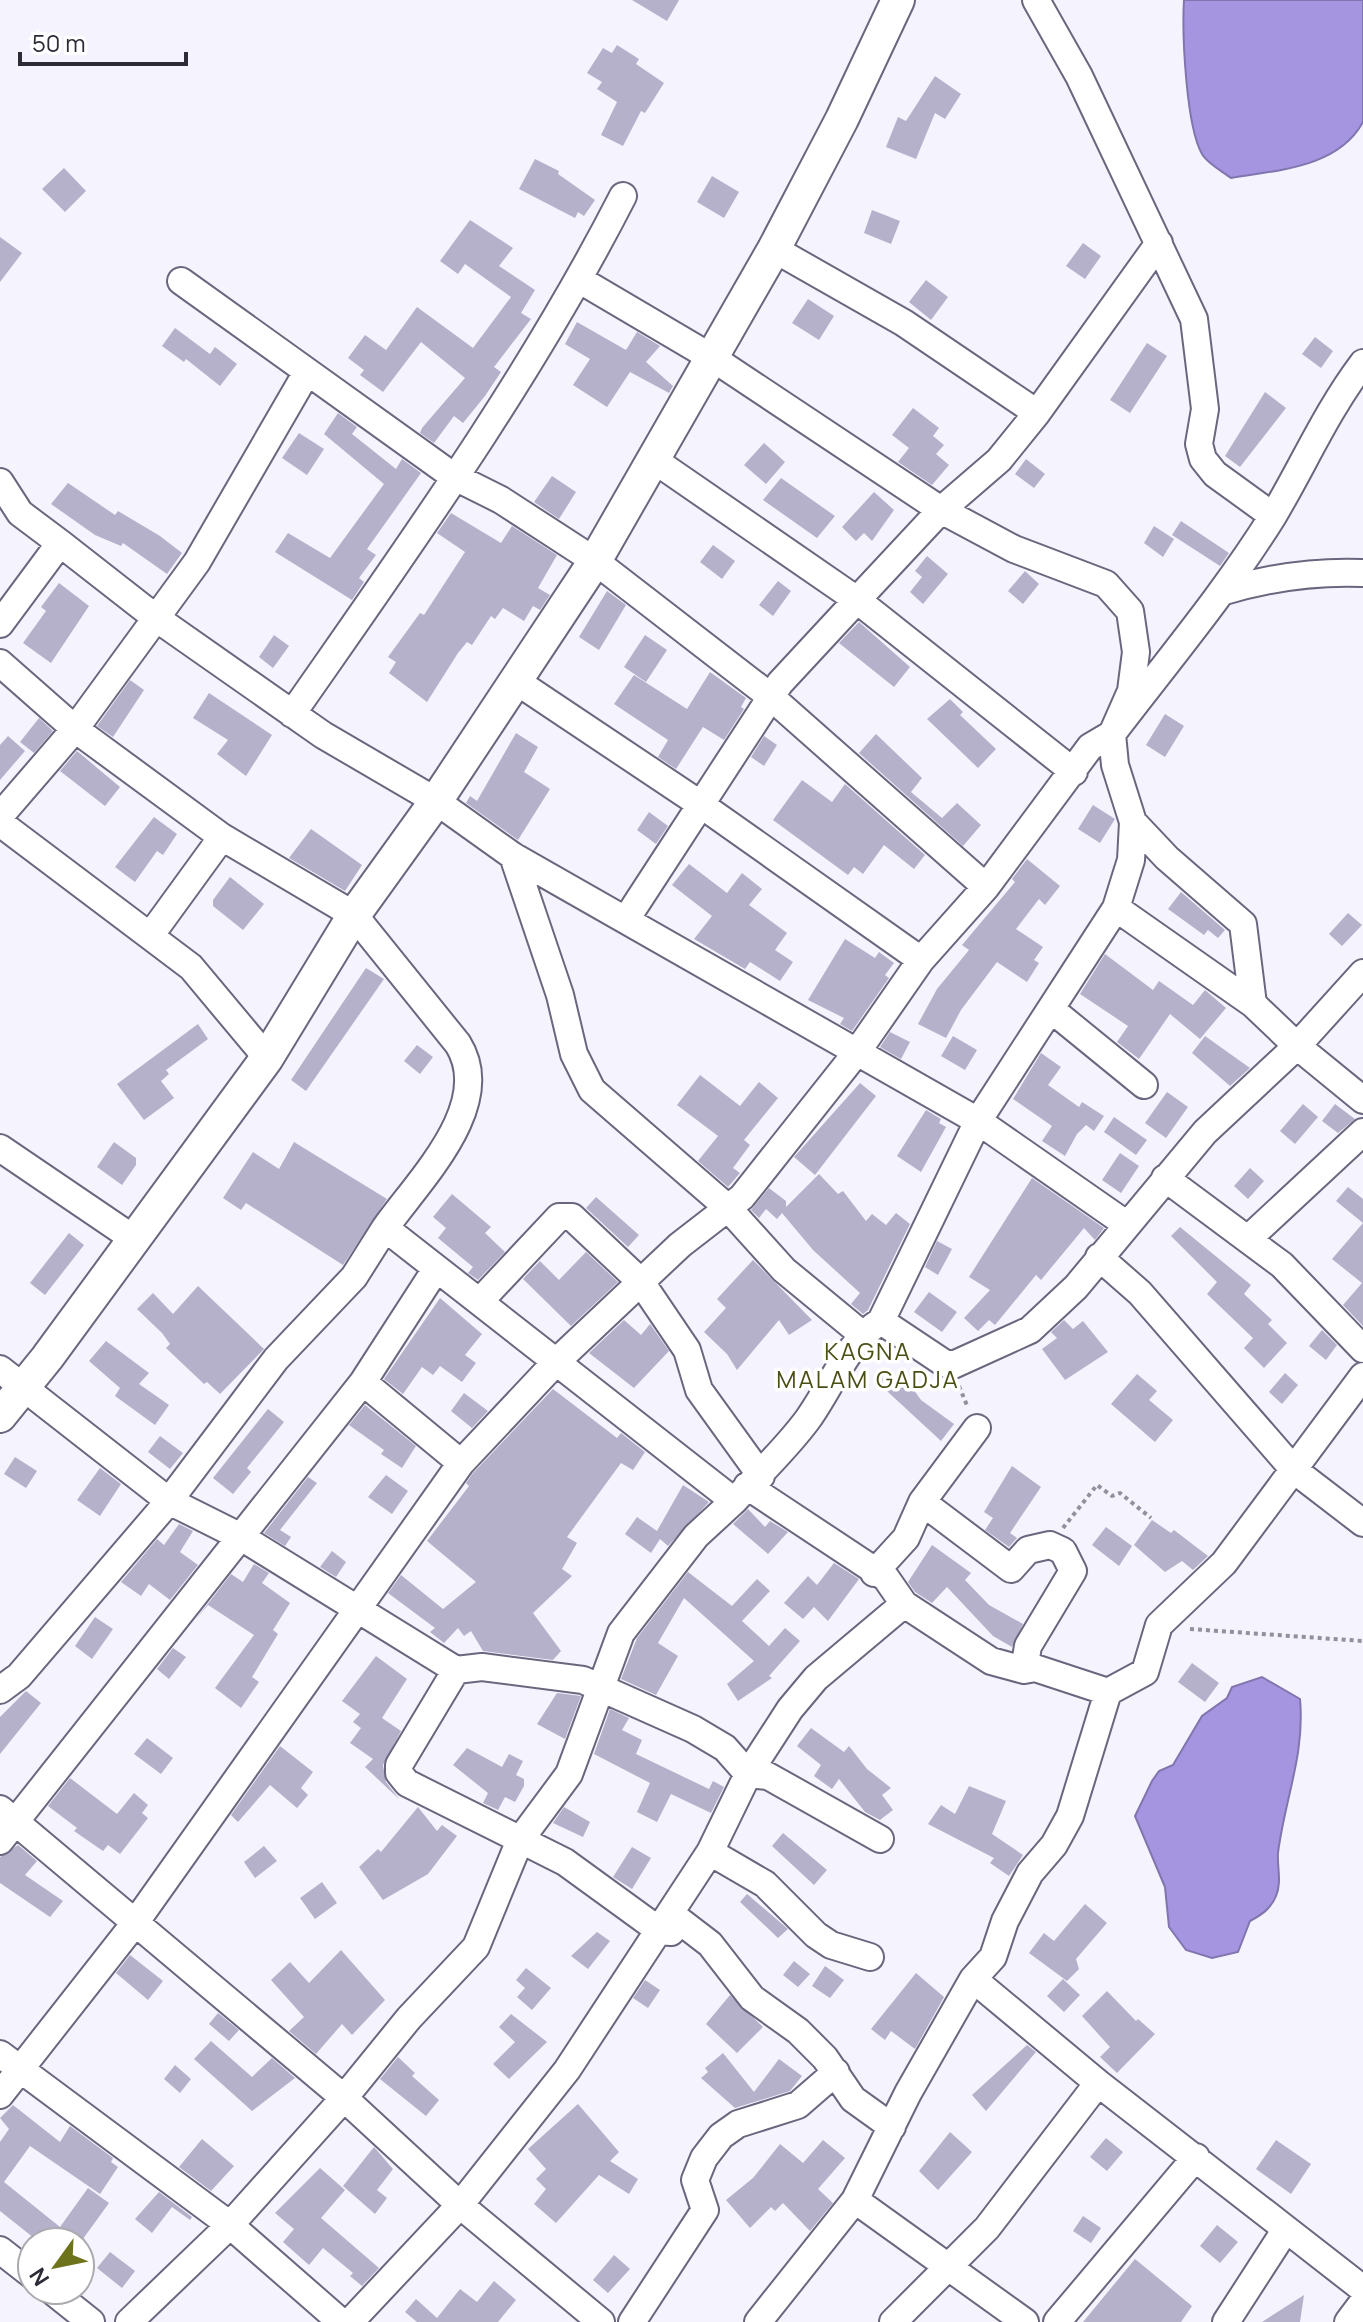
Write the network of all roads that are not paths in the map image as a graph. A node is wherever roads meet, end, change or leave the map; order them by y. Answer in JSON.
{"nodes":[{"id":1,"x":898,"y":0,"type":"edge"},
{"id":2,"x":1036,"y":0,"type":"edge"},
{"id":3,"x":623,"y":196,"type":"dead end"},
{"id":4,"x":1159,"y":243,"type":"junction"},
{"id":5,"x":774,"y":249,"type":"junction"},
{"id":6,"x":580,"y":280,"type":"junction"},
{"id":7,"x":181,"y":281,"type":"dead end"},
{"id":8,"x":714,"y":359,"type":"junction"},
{"id":9,"x":1363,"y":363,"type":"edge"},
{"id":10,"x":307,"y":372,"type":"junction"},
{"id":11,"x":1037,"y":413,"type":"junction"},
{"id":12,"x":654,"y":460,"type":"junction"},
{"id":13,"x":453,"y":476,"type":"junction"},
{"id":14,"x":0,"y":482,"type":"edge"},
{"id":15,"x":941,"y":510,"type":"junction"},
{"id":16,"x":1273,"y":516,"type":"junction"},
{"id":17,"x":60,"y":543,"type":"junction"},
{"id":18,"x":595,"y":561,"type":"junction"},
{"id":19,"x":1363,"y":573,"type":"edge"},
{"id":20,"x":1221,"y":592,"type":"junction"},
{"id":21,"x":857,"y":600,"type":"junction"},
{"id":22,"x":156,"y":618,"type":"junction"},
{"id":23,"x":0,"y":624,"type":"edge"},
{"id":24,"x":0,"y":663,"type":"edge"},
{"id":25,"x":516,"y":681,"type":"junction"},
{"id":26,"x":771,"y":697,"type":"junction"},
{"id":27,"x":292,"y":714,"type":"junction"},
{"id":28,"x":75,"y":729,"type":"junction"},
{"id":29,"x":1112,"y":734,"type":"junction"},
{"id":30,"x":1074,"y":772,"type":"junction"},
{"id":31,"x":436,"y":801,"type":"junction"},
{"id":32,"x":700,"y":804,"type":"junction"},
{"id":33,"x":0,"y":816,"type":"edge"},
{"id":34,"x":1133,"y":822,"type":"junction"},
{"id":35,"x":0,"y":823,"type":"edge"},
{"id":36,"x":222,"y":837,"type":"junction"},
{"id":37,"x":513,"y":856,"type":"junction"},
{"id":38,"x":986,"y":887,"type":"junction"},
{"id":39,"x":1116,"y":908,"type":"junction"},
{"id":40,"x":354,"y":915,"type":"junction"},
{"id":41,"x":627,"y":918,"type":"junction"},
{"id":42,"x":150,"y":936,"type":"junction"},
{"id":43,"x":921,"y":960,"type":"junction"},
{"id":44,"x":1363,"y":973,"type":"edge"},
{"id":45,"x":1253,"y":1004,"type":"junction"},
{"id":46,"x":1052,"y":1010,"type":"junction"},
{"id":47,"x":1297,"y":1046,"type":"junction"},
{"id":48,"x":857,"y":1052,"type":"junction"},
{"id":49,"x":267,"y":1058,"type":"junction"},
{"id":50,"x":1144,"y":1085,"type":"dead end"},
{"id":51,"x":1363,"y":1100,"type":"edge"},
{"id":52,"x":978,"y":1121,"type":"junction"},
{"id":53,"x":1363,"y":1132,"type":"edge"},
{"id":54,"x":0,"y":1148,"type":"edge"},
{"id":55,"x":1165,"y":1178,"type":"junction"},
{"id":56,"x":728,"y":1208,"type":"junction"},
{"id":57,"x":1126,"y":1224,"type":"junction"},
{"id":58,"x":385,"y":1228,"type":"junction"},
{"id":59,"x":1249,"y":1238,"type":"junction"},
{"id":60,"x":134,"y":1239,"type":"junction"},
{"id":61,"x":1099,"y":1257,"type":"junction"},
{"id":62,"x":436,"y":1269,"type":"junction"},
{"id":63,"x":641,"y":1282,"type":"junction"},
{"id":64,"x":481,"y":1300,"type":"junction"},
{"id":65,"x":872,"y":1328,"type":"junction"},
{"id":66,"x":1363,"y":1349,"type":"edge"},
{"id":67,"x":556,"y":1362,"type":"junction"},
{"id":68,"x":1363,"y":1376,"type":"edge"},
{"id":69,"x":12,"y":1377,"type":"edge"},
{"id":70,"x":363,"y":1382,"type":"junction"},
{"id":71,"x":0,"y":1416,"type":"edge"},
{"id":72,"x":977,"y":1428,"type":"road end"},
{"id":73,"x":461,"y":1463,"type":"junction"},
{"id":74,"x":1294,"y":1470,"type":"junction"},
{"id":75,"x":747,"y":1488,"type":"junction"},
{"id":76,"x":169,"y":1501,"type":"junction"},
{"id":77,"x":922,"y":1502,"type":"junction"},
{"id":78,"x":1363,"y":1523,"type":"edge"},
{"id":79,"x":241,"y":1537,"type":"junction"},
{"id":80,"x":874,"y":1573,"type":"junction"},
{"id":81,"x":904,"y":1604,"type":"junction"},
{"id":82,"x":355,"y":1607,"type":"junction"},
{"id":83,"x":456,"y":1670,"type":"junction"},
{"id":84,"x":1024,"y":1670,"type":"junction"},
{"id":85,"x":601,"y":1687,"type":"junction"},
{"id":86,"x":0,"y":1690,"type":"edge"},
{"id":87,"x":1108,"y":1692,"type":"junction"},
{"id":88,"x":748,"y":1774,"type":"junction"},
{"id":89,"x":5,"y":1824,"type":"edge"},
{"id":90,"x":880,"y":1839,"type":"dead end"},
{"id":91,"x":520,"y":1840,"type":"junction"},
{"id":92,"x":710,"y":1852,"type":"junction"},
{"id":93,"x":135,"y":1923,"type":"junction"},
{"id":94,"x":660,"y":1931,"type":"junction"},
{"id":95,"x":870,"y":1957,"type":"dead end"},
{"id":96,"x":973,"y":1979,"type":"junction"},
{"id":97,"x":10,"y":2062,"type":"edge"},
{"id":98,"x":836,"y":2072,"type":"junction"},
{"id":99,"x":1098,"y":2083,"type":"junction"},
{"id":100,"x":0,"y":2095,"type":"edge"},
{"id":101,"x":344,"y":2098,"type":"junction"},
{"id":102,"x":892,"y":2127,"type":"junction"},
{"id":103,"x":1196,"y":2157,"type":"junction"},
{"id":104,"x":855,"y":2200,"type":"junction"},
{"id":105,"x":460,"y":2205,"type":"junction"},
{"id":106,"x":230,"y":2225,"type":"junction"},
{"id":107,"x":1286,"y":2229,"type":"junction"},
{"id":108,"x":0,"y":2250,"type":"edge"},
{"id":109,"x":16,"y":2262,"type":"edge"},
{"id":110,"x":950,"y":2267,"type":"junction"},
{"id":111,"x":1363,"y":2289,"type":"edge"},
{"id":112,"x":1363,"y":2302,"type":"edge"},
{"id":113,"x":71,"y":2306,"type":"edge"},
{"id":114,"x":91,"y":2322,"type":"edge"},
{"id":115,"x":129,"y":2322,"type":"edge"},
{"id":116,"x":341,"y":2322,"type":"edge"},
{"id":117,"x":350,"y":2322,"type":"edge"},
{"id":118,"x":601,"y":2322,"type":"edge"},
{"id":119,"x":632,"y":2322,"type":"edge"},
{"id":120,"x":758,"y":2322,"type":"edge"},
{"id":121,"x":893,"y":2322,"type":"edge"},
{"id":122,"x":1025,"y":2322,"type":"edge"},
{"id":123,"x":1057,"y":2322,"type":"edge"},
{"id":124,"x":1226,"y":2322,"type":"edge"},
{"id":125,"x":1348,"y":2322,"type":"edge"}],
"edges":[{"from":1,"to":5,"type":"street"},
{"from":2,"to":4,"type":"street"},
{"from":3,"to":6,"type":"street"},
{"from":4,"to":11,"type":"street"},
{"from":4,"to":16,"type":"street"},
{"from":5,"to":8,"type":"street"},
{"from":5,"to":11,"type":"street"},
{"from":6,"to":8,"type":"street"},
{"from":6,"to":13,"type":"street"},
{"from":7,"to":10,"type":"street"},
{"from":8,"to":12,"type":"street"},
{"from":8,"to":15,"type":"street"},
{"from":9,"to":16,"type":"street"},
{"from":10,"to":13,"type":"street"},
{"from":10,"to":22,"type":"street"},
{"from":11,"to":15,"type":"street"},
{"from":12,"to":18,"type":"street"},
{"from":12,"to":21,"type":"street"},
{"from":13,"to":18,"type":"street"},
{"from":13,"to":27,"type":"street"},
{"from":14,"to":17,"type":"street"},
{"from":15,"to":21,"type":"street"},
{"from":15,"to":29,"type":"street"},
{"from":16,"to":20,"type":"street"},
{"from":17,"to":22,"type":"street"},
{"from":17,"to":23,"type":"street"},
{"from":18,"to":25,"type":"street"},
{"from":18,"to":26,"type":"street"},
{"from":19,"to":20,"type":"street"},
{"from":20,"to":29,"type":"street"},
{"from":21,"to":26,"type":"street"},
{"from":21,"to":30,"type":"street"},
{"from":22,"to":27,"type":"street"},
{"from":22,"to":28,"type":"street"},
{"from":24,"to":28,"type":"street"},
{"from":25,"to":31,"type":"street"},
{"from":25,"to":32,"type":"street"},
{"from":26,"to":32,"type":"street"},
{"from":26,"to":38,"type":"street"},
{"from":27,"to":31,"type":"street"},
{"from":28,"to":33,"type":"street"},
{"from":28,"to":36,"type":"street"},
{"from":29,"to":30,"type":"street"},
{"from":29,"to":34,"type":"street"},
{"from":30,"to":38,"type":"street"},
{"from":31,"to":37,"type":"street"},
{"from":31,"to":40,"type":"street"},
{"from":32,"to":41,"type":"street"},
{"from":32,"to":43,"type":"street"},
{"from":34,"to":39,"type":"street"},
{"from":34,"to":45,"type":"street"},
{"from":35,"to":42,"type":"street"},
{"from":36,"to":40,"type":"street"},
{"from":36,"to":42,"type":"street"},
{"from":37,"to":41,"type":"street"},
{"from":37,"to":56,"type":"street"},
{"from":38,"to":43,"type":"street"},
{"from":39,"to":45,"type":"street"},
{"from":39,"to":46,"type":"street"},
{"from":40,"to":49,"type":"street"},
{"from":40,"to":58,"type":"street"},
{"from":41,"to":48,"type":"street"},
{"from":42,"to":49,"type":"street"},
{"from":43,"to":48,"type":"street"},
{"from":44,"to":47,"type":"street"},
{"from":45,"to":47,"type":"street"},
{"from":46,"to":50,"type":"street"},
{"from":46,"to":52,"type":"street"},
{"from":47,"to":51,"type":"street"},
{"from":47,"to":55,"type":"street"},
{"from":48,"to":52,"type":"street"},
{"from":48,"to":56,"type":"street"},
{"from":49,"to":60,"type":"street"},
{"from":52,"to":57,"type":"street"},
{"from":52,"to":65,"type":"street"},
{"from":53,"to":59,"type":"street"},
{"from":54,"to":60,"type":"street"},
{"from":55,"to":57,"type":"street"},
{"from":55,"to":59,"type":"street"},
{"from":56,"to":63,"type":"street"},
{"from":56,"to":65,"type":"street"},
{"from":57,"to":61,"type":"street"},
{"from":58,"to":62,"type":"street"},
{"from":58,"to":76,"type":"street"},
{"from":59,"to":66,"type":"street"},
{"from":60,"to":69,"type":"street"},
{"from":61,"to":65,"type":"street"},
{"from":61,"to":74,"type":"street"},
{"from":62,"to":64,"type":"street"},
{"from":62,"to":70,"type":"street"},
{"from":63,"to":64,"type":"street"},
{"from":63,"to":67,"type":"street"},
{"from":63,"to":75,"type":"street"},
{"from":64,"to":67,"type":"street"},
{"from":65,"to":75,"type":"street"},
{"from":67,"to":73,"type":"street"},
{"from":67,"to":75,"type":"street"},
{"from":68,"to":74,"type":"street"},
{"from":69,"to":71,"type":"street"},
{"from":69,"to":76,"type":"street"},
{"from":70,"to":73,"type":"street"},
{"from":70,"to":79,"type":"street"},
{"from":72,"to":77,"type":"street"},
{"from":73,"to":82,"type":"street"},
{"from":74,"to":78,"type":"street"},
{"from":74,"to":87,"type":"street"},
{"from":75,"to":80,"type":"street"},
{"from":75,"to":85,"type":"street"},
{"from":76,"to":79,"type":"street"},
{"from":76,"to":86,"type":"street"},
{"from":77,"to":80,"type":"street"},
{"from":77,"to":84,"type":"street"},
{"from":79,"to":82,"type":"street"},
{"from":79,"to":89,"type":"street"},
{"from":80,"to":81,"type":"street"},
{"from":81,"to":84,"type":"street"},
{"from":81,"to":88,"type":"street"},
{"from":82,"to":83,"type":"street"},
{"from":82,"to":93,"type":"street"},
{"from":83,"to":85,"type":"street"},
{"from":83,"to":91,"type":"street"},
{"from":84,"to":87,"type":"street"},
{"from":85,"to":88,"type":"street"},
{"from":85,"to":91,"type":"street"},
{"from":87,"to":96,"type":"street"},
{"from":88,"to":90,"type":"street"},
{"from":88,"to":92,"type":"street"},
{"from":89,"to":93,"type":"street"},
{"from":91,"to":94,"type":"street"},
{"from":91,"to":101,"type":"street"},
{"from":92,"to":94,"type":"street"},
{"from":92,"to":95,"type":"street"},
{"from":93,"to":97,"type":"street"},
{"from":93,"to":101,"type":"street"},
{"from":94,"to":98,"type":"street"},
{"from":94,"to":105,"type":"street"},
{"from":96,"to":99,"type":"street"},
{"from":96,"to":102,"type":"street"},
{"from":97,"to":100,"type":"street"},
{"from":97,"to":106,"type":"street"},
{"from":98,"to":102,"type":"street"},
{"from":98,"to":119,"type":"street"},
{"from":99,"to":103,"type":"street"},
{"from":99,"to":110,"type":"street"},
{"from":101,"to":105,"type":"street"},
{"from":101,"to":106,"type":"street"},
{"from":102,"to":104,"type":"street"},
{"from":103,"to":107,"type":"street"},
{"from":103,"to":123,"type":"street"},
{"from":104,"to":110,"type":"street"},
{"from":104,"to":120,"type":"street"},
{"from":105,"to":117,"type":"street"},
{"from":105,"to":118,"type":"street"},
{"from":106,"to":115,"type":"street"},
{"from":106,"to":116,"type":"street"},
{"from":107,"to":111,"type":"street"},
{"from":107,"to":124,"type":"street"},
{"from":108,"to":109,"type":"street"},
{"from":110,"to":121,"type":"street"},
{"from":110,"to":122,"type":"street"},
{"from":112,"to":125,"type":"street"},
{"from":113,"to":114,"type":"street"}]}
